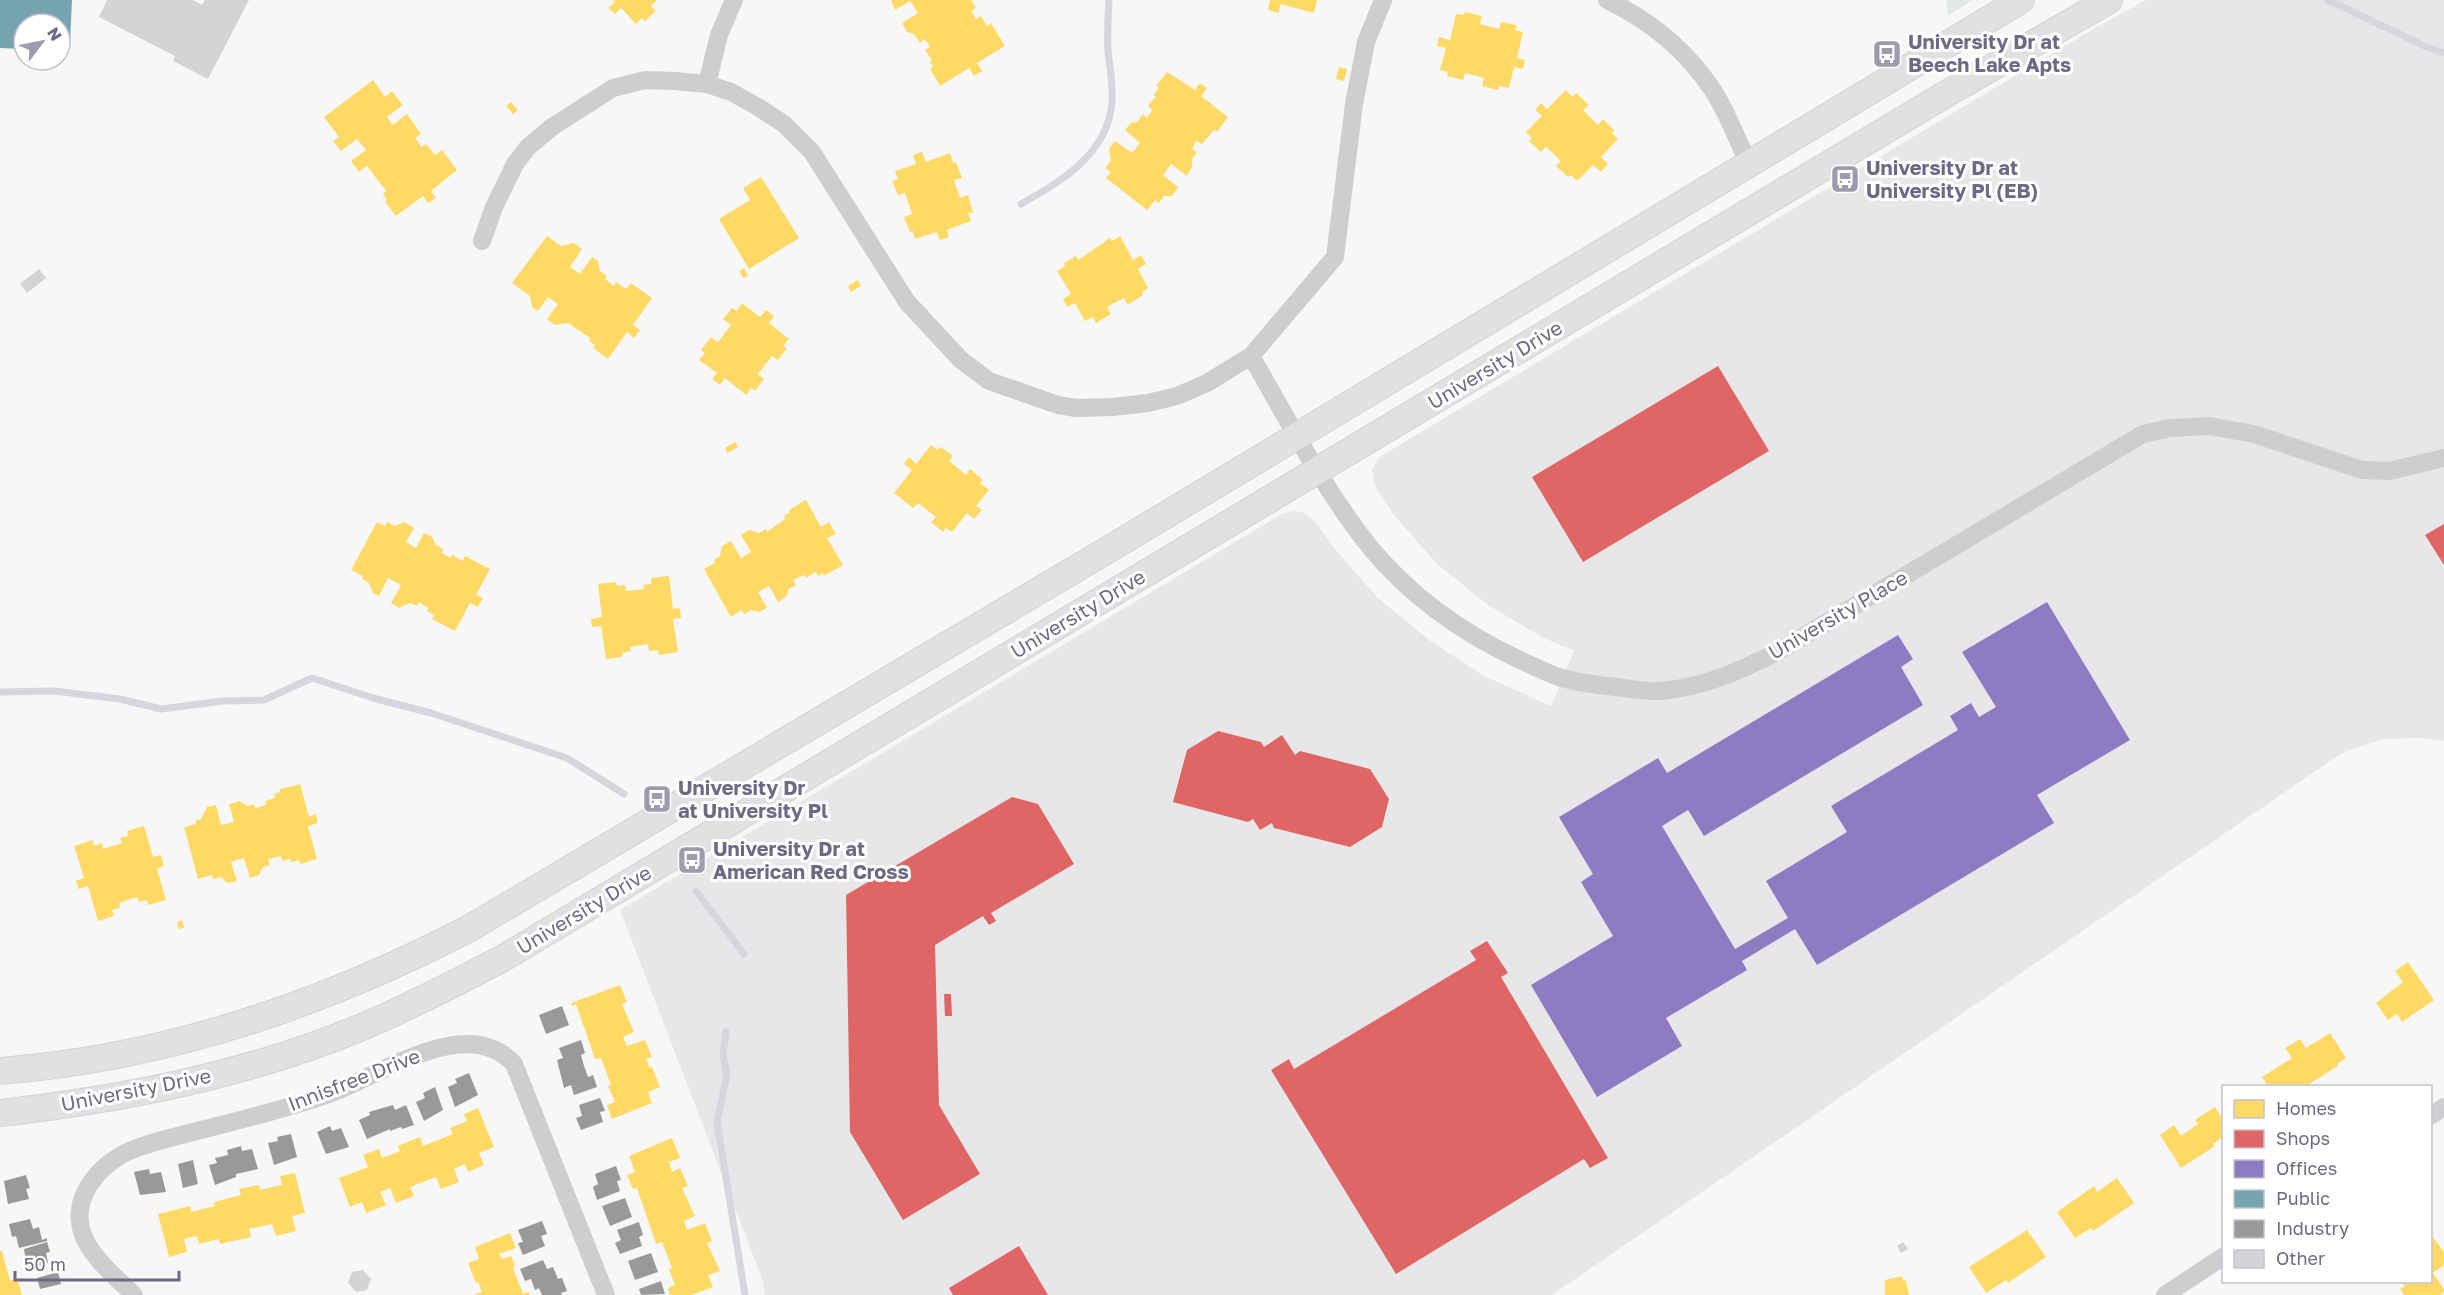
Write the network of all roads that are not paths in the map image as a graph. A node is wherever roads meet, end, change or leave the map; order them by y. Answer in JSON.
{"nodes":[{"id":1,"x":734,"y":0,"type":"edge"},
{"id":2,"x":1383,"y":0,"type":"edge"},
{"id":3,"x":1607,"y":0,"type":"edge"},
{"id":4,"x":2021,"y":0,"type":"edge"},
{"id":5,"x":2109,"y":0,"type":"edge"},
{"id":6,"x":707,"y":84,"type":"junction"},
{"id":7,"x":1749,"y":164,"type":"junction"},
{"id":8,"x":482,"y":241,"type":"dead end"},
{"id":9,"x":1251,"y":356,"type":"junction"},
{"id":10,"x":1297,"y":434,"type":"junction"},
{"id":11,"x":2444,"y":458,"type":"edge"},
{"id":12,"x":1319,"y":471,"type":"junction"},
{"id":13,"x":0,"y":1071,"type":"edge"},
{"id":14,"x":0,"y":1113,"type":"edge"},
{"id":15,"x":2222,"y":1257,"type":"edge"},
{"id":16,"x":134,"y":1295,"type":"edge"},
{"id":17,"x":606,"y":1295,"type":"edge"},
{"id":18,"x":2165,"y":1295,"type":"edge"}],
"edges":[{"from":1,"to":6,"type":"street"},
{"from":2,"to":9,"type":"street"},
{"from":3,"to":7,"type":"street"},
{"from":4,"to":7,"type":"main road","name":"University Drive"},
{"from":5,"to":12,"type":"main road","name":"University Drive"},
{"from":6,"to":8,"type":"street"},
{"from":6,"to":9,"type":"street"},
{"from":7,"to":10,"type":"main road","name":"University Drive"},
{"from":9,"to":10,"type":"street","name":"University Place"},
{"from":10,"to":12,"type":"street","name":"University Place"},
{"from":10,"to":13,"type":"main road","name":"University Drive"},
{"from":11,"to":12,"type":"street","name":"University Place"},
{"from":12,"to":14,"type":"main road","name":"University Drive"},
{"from":15,"to":18,"type":"street"},
{"from":16,"to":17,"type":"street","name":"Innisfree Drive"}]}
